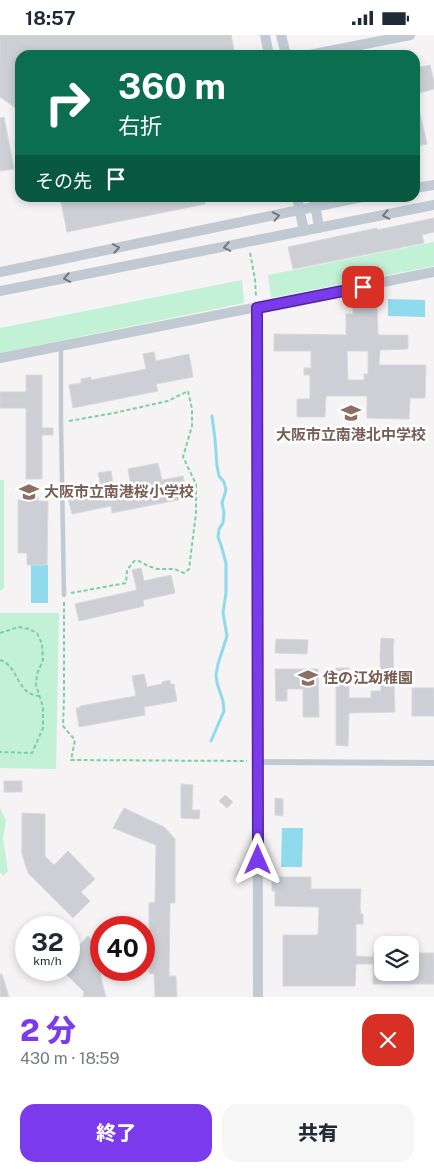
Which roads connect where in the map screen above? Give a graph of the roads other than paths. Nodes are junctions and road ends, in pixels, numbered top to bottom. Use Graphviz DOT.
graph roads {
  1 [pos="265,35"];
  2 [pos="281,35"];
  3 [pos="410,35"];
  4 [pos="268,50"];
  5 [pos="285,50"];
  6 [pos="334,50"];
  7 [pos="434,185"];
  8 [pos="420,187"];
  9 [pos="299,202"];
  10 [pos="314,202"];
  11 [pos="434,205"];
  12 [pos="300,211"];
  13 [pos="319,228"];
  14 [pos="304,231"];
  15 [pos="0,272"];
  16 [pos="434,272"];
  17 [pos="0,291"];
  18 [pos="257,308"];
  19 [pos="61,346"];
  20 [pos="0,358"];
  21 [pos="64,595"];
  22 [pos="258,762"];
  23 [pos="434,763"];
  24 [pos="258,997"];
  1 -- 4 [label="street"];
  2 -- 5 [label="street"];
  3 -- 6 [label="street"];
  7 -- 8 [label="street"];
  9 -- 12 [label="street"];
  10 -- 12 [label="street"];
  10 -- 13 [label="street"];
  11 -- 13 [label="street, one-way"];
  12 -- 14 [label="street"];
  15 -- 12 [label="street, one-way"];
  13 -- 14 [label="street"];
  14 -- 17 [label="street, one-way"];
  16 -- 18 [label="street"];
  18 -- 19 [label="street"];
  18 -- 22 [label="street"];
  19 -- 20 [label="street"];
  19 -- 21 [label="lane"];
  22 -- 23 [label="street"];
  22 -- 24 [label="street"];
}
